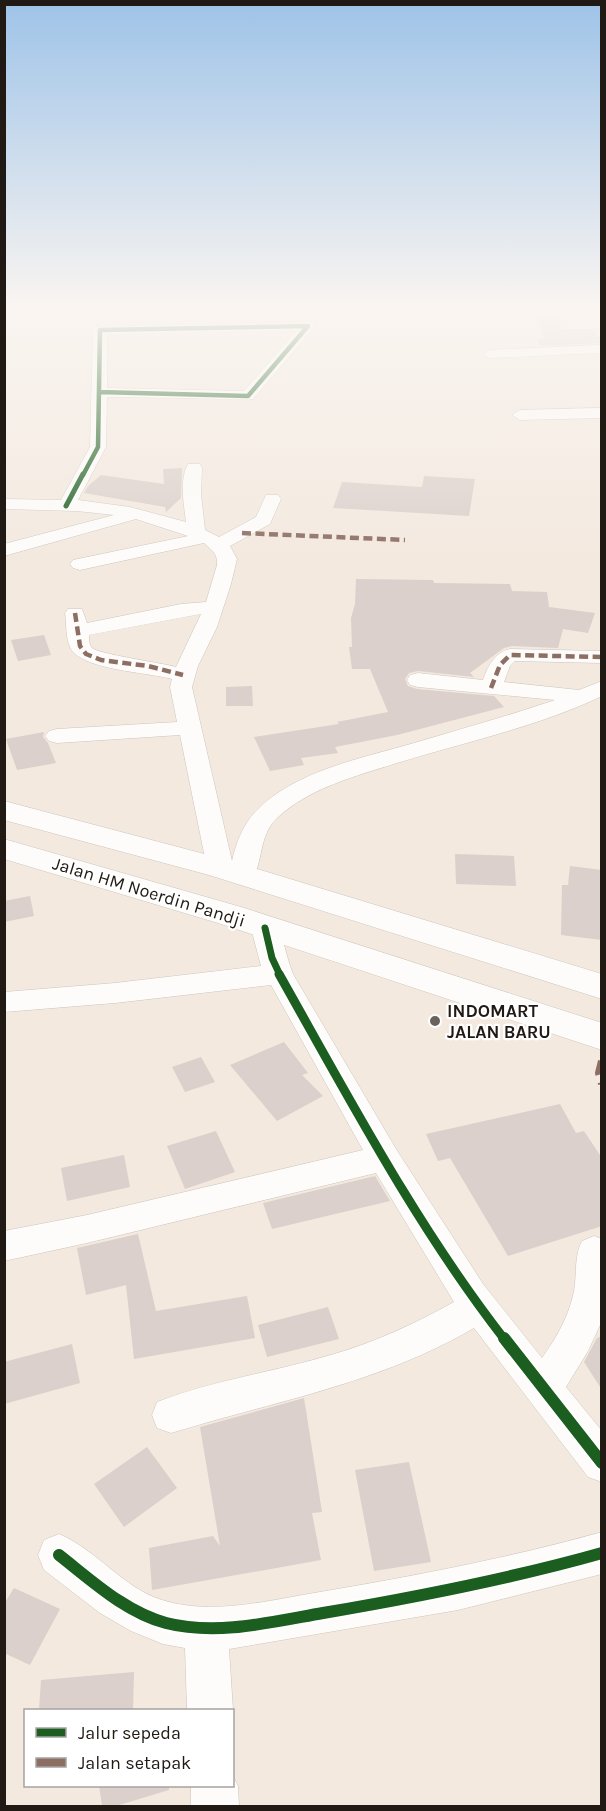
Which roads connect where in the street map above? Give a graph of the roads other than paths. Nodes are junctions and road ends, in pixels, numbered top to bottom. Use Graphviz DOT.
graph roads {
  1 [pos="253,391"];
  2 [pos="99,392"];
  3 [pos="602,413"];
  4 [pos="520,415"];
  5 [pos="602,426"];
  6 [pos="539,429"];
  7 [pos="194,468"];
  8 [pos="272,499"];
  9 [pos="4,504"];
  10 [pos="66,506"];
  11 [pos="136,514"];
  12 [pos="208,538"];
  13 [pos="4,550"];
  14 [pos="80,564"];
  15 [pos="212,607"];
  16 [pos="602,657"];
  17 [pos="183,675"];
  18 [pos="418,680"];
  19 [pos="491,688"];
  20 [pos="593,692"];
  21 [pos="188,728"];
  22 [pos="57,736"];
  23 [pos="4,810"];
  24 [pos="103,836"];
  25 [pos="4,849"];
  26 [pos="75,868"];
  27 [pos="231,872"];
  28 [pos="265,928"];
  29 [pos="279,974"];
  30 [pos="602,987"];
  31 [pos="4,1002"];
  32 [pos="602,1037"];
  33 [pos="384,1158"];
  34 [pos="4,1246"];
  35 [pos="594,1251"];
  36 [pos="479,1306"];
  37 [pos="543,1386"];
  38 [pos="171,1415"];
  39 [pos="602,1463"];
  40 [pos="602,1553"];
  41 [pos="59,1555"];
  42 [pos="206,1628"];
  43 [pos="210,1709"];
  44 [pos="214,1787"];
  45 [pos="215,1806"];
  1 -- 2 [label="street"];
  2 -- 10 [label="street"];
  3 -- 4 [label="street"];
  5 -- 6 [label="street"];
  7 -- 12 [label="street"];
  8 -- 12 [label="street"];
  9 -- 10 [label="street"];
  10 -- 11 [label="street"];
  11 -- 12 [label="street"];
  11 -- 13 [label="street"];
  12 -- 14 [label="street"];
  12 -- 15 [label="street"];
  15 -- 17 [label="street"];
  15 -- 17 [label="street"];
  16 -- 19 [label="street"];
  17 -- 21 [label="street"];
  18 -- 19 [label="street"];
  19 -- 20 [label="street"];
  20 -- 27 [label="street"];
  21 -- 22 [label="street"];
  21 -- 27 [label="street"];
  23 -- 24 [label="main road"];
  24 -- 26 [label="main road"];
  24 -- 27 [label="main road"];
  25 -- 26 [label="main road, Jalan HM Noerdin Pandji"];
  26 -- 28 [label="main road, Jalan HM Noerdin Pandji"];
  27 -- 30 [label="main road"];
  28 -- 29 [label="street"];
  28 -- 32 [label="main road, Jalan HM Noerdin Pandji"];
  29 -- 31 [label="street"];
  29 -- 33 [label="street"];
  33 -- 34 [label="street"];
  33 -- 36 [label="street"];
  35 -- 37 [label="street"];
  36 -- 37 [label="street"];
  36 -- 38 [label="street"];
  37 -- 39 [label="street"];
  40 -- 42 [label="street"];
  41 -- 42 [label="street"];
  42 -- 43 [label="street"];
  44 -- 45 [label="street"];
}
